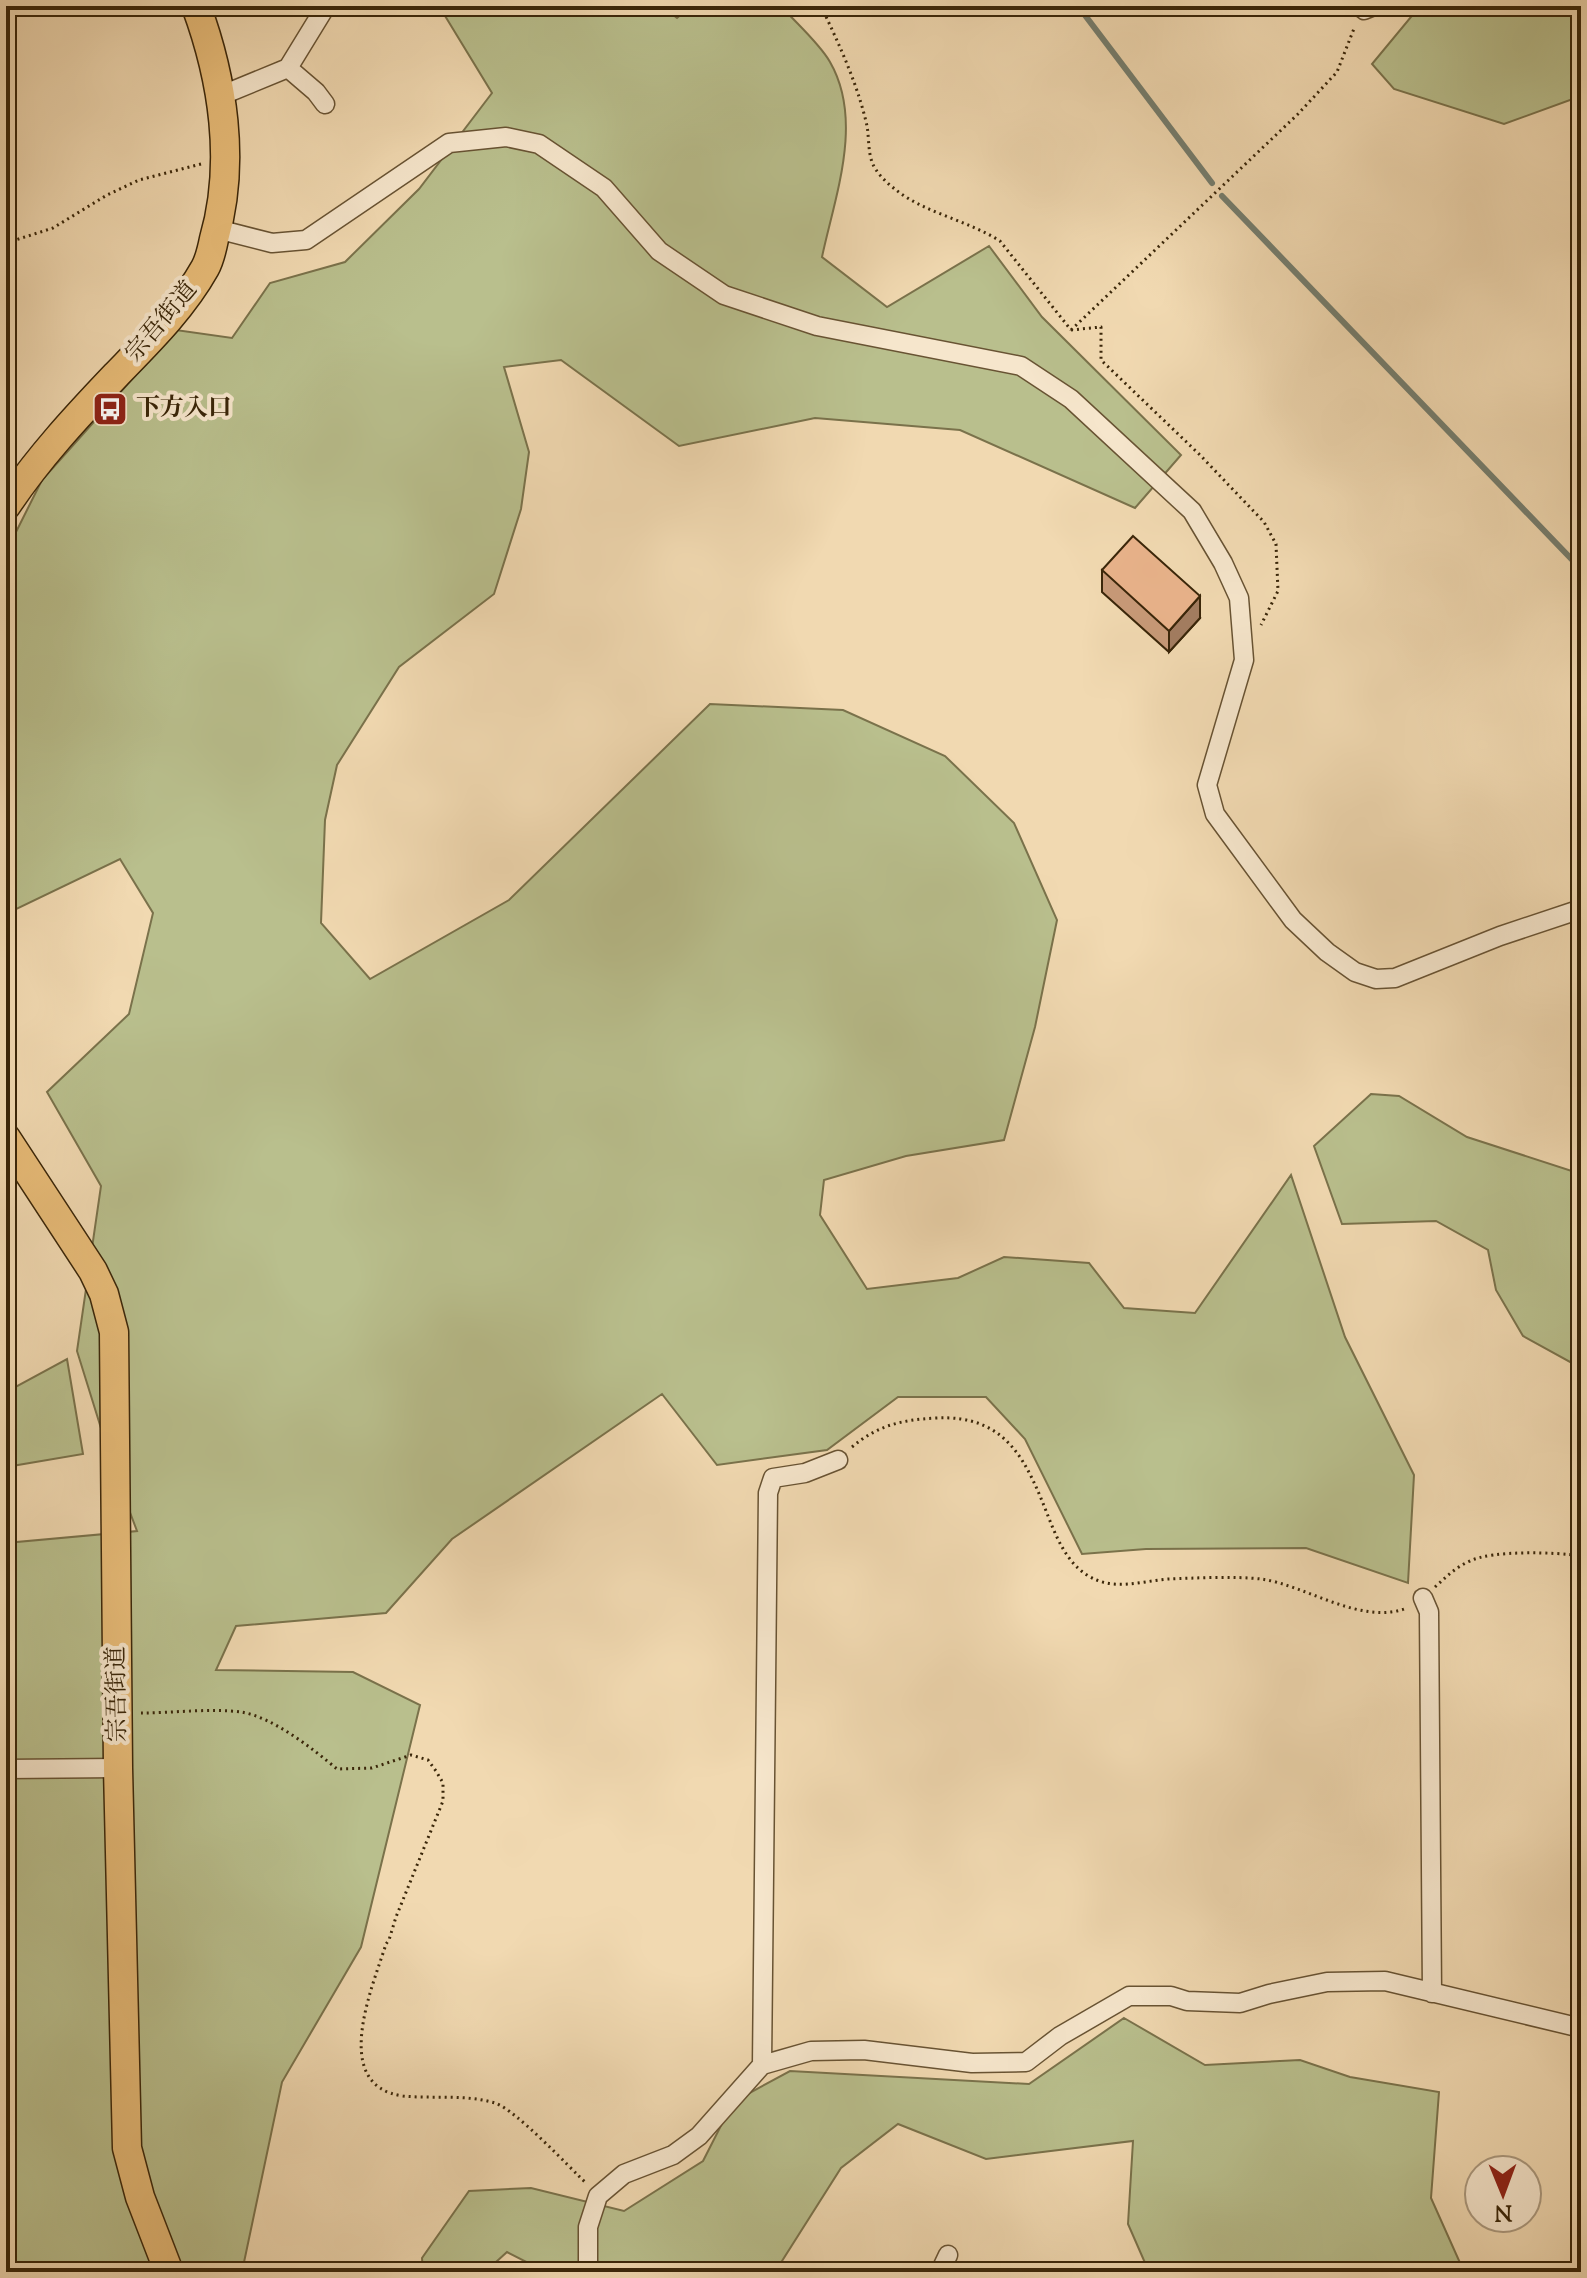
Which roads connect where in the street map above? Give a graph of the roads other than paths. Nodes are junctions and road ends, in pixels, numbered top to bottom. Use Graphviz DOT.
graph roads {
  1 [pos="196,6"];
  2 [pos="326,6"];
  3 [pos="288,68"];
  4 [pos="220,96"];
  5 [pos="325,104"];
  6 [pos="217,229"];
  7 [pos="6,506"];
  8 [pos="1581,909"];
  9 [pos="6,1138"];
  10 [pos="838,1460"];
  11 [pos="1423,1598"];
  12 [pos="118,1768"];
  13 [pos="6,1769"];
  14 [pos="1432,1993"];
  15 [pos="1581,2028"];
  16 [pos="762,2065"];
  17 [pos="169,2272"];
  18 [pos="588,2272"];
  1 -- 4 [label="highway, 宗吾街道"];
  2 -- 3 [label="street"];
  3 -- 4 [label="street"];
  3 -- 5 [label="street"];
  4 -- 6 [label="highway, 宗吾街道"];
  6 -- 7 [label="highway, 宗吾街道"];
  6 -- 8 [label="street"];
  9 -- 12 [label="highway, 宗吾街道"];
  10 -- 16 [label="street"];
  11 -- 14 [label="street"];
  12 -- 13 [label="street"];
  12 -- 17 [label="highway, 宗吾街道"];
  14 -- 15 [label="street"];
  14 -- 16 [label="street"];
  16 -- 18 [label="street"];
}
